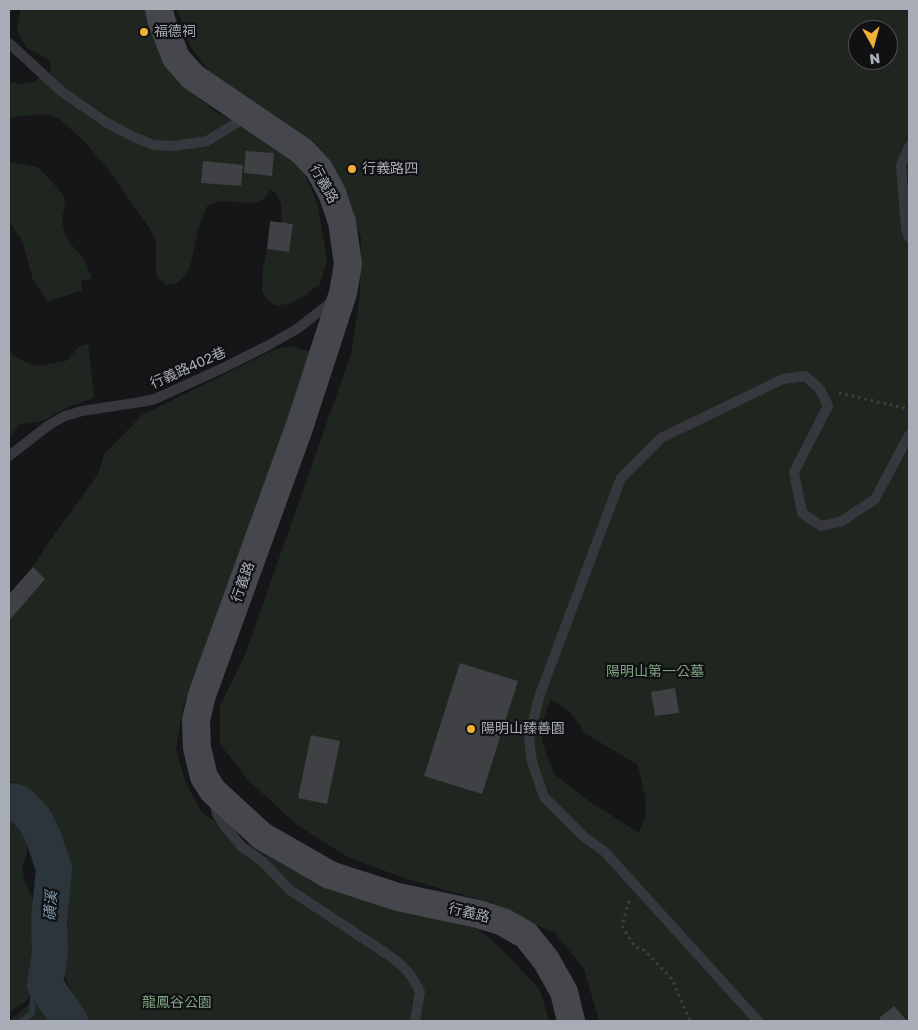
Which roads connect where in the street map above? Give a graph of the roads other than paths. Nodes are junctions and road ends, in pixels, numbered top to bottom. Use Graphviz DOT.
graph roads {
  1 [pos="159,9"];
  2 [pos="9,43"];
  3 [pos="249,116"];
  4 [pos="909,147"];
  5 [pos="909,237"];
  6 [pos="344,293"];
  7 [pos="909,435"];
  8 [pos="9,456"];
  9 [pos="213,791"];
  10 [pos="415,1021"];
  11 [pos="571,1021"];
  12 [pos="758,1021"];
  1 -- 3 [label="street, 行義路"];
  2 -- 3 [label="lane"];
  3 -- 6 [label="street, 行義路"];
  4 -- 5 [label="lane"];
  6 -- 8 [label="lane, 行義路402巷"];
  6 -- 9 [label="street, 行義路"];
  7 -- 12 [label="lane"];
  9 -- 10 [label="lane"];
  9 -- 11 [label="street, 行義路"];
}
